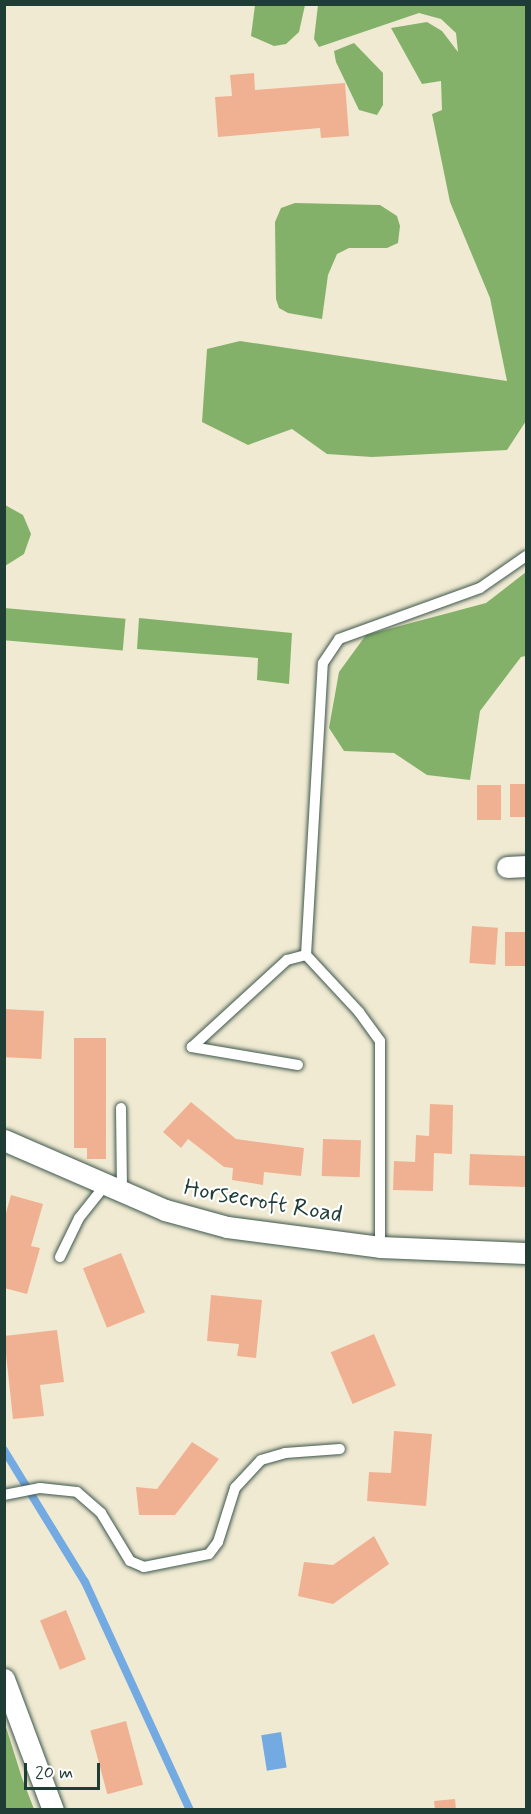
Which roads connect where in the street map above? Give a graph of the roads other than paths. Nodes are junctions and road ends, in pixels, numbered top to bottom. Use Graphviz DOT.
graph roads {
  1 [pos="526,556"];
  2 [pos="306,955"];
  3 [pos="298,1065"];
  4 [pos="121,1108"];
  5 [pos="4,1140"];
  6 [pos="114,1187"];
  7 [pos="380,1247"];
  8 [pos="526,1253"];
  9 [pos="60,1257"];
  10 [pos="340,1449"];
  11 [pos="4,1494"];
  12 [pos="4,1679"];
  13 [pos="53,1809"];
  1 -- 2 [label="lane"];
  2 -- 3 [label="lane"];
  2 -- 7 [label="lane"];
  4 -- 6 [label="lane"];
  5 -- 6 [label="street, Horsecroft Road"];
  6 -- 7 [label="street, Horsecroft Road"];
  6 -- 9 [label="lane"];
  7 -- 8 [label="street, Horsecroft Road"];
  10 -- 11 [label="lane"];
  12 -- 13 [label="street"];
}
